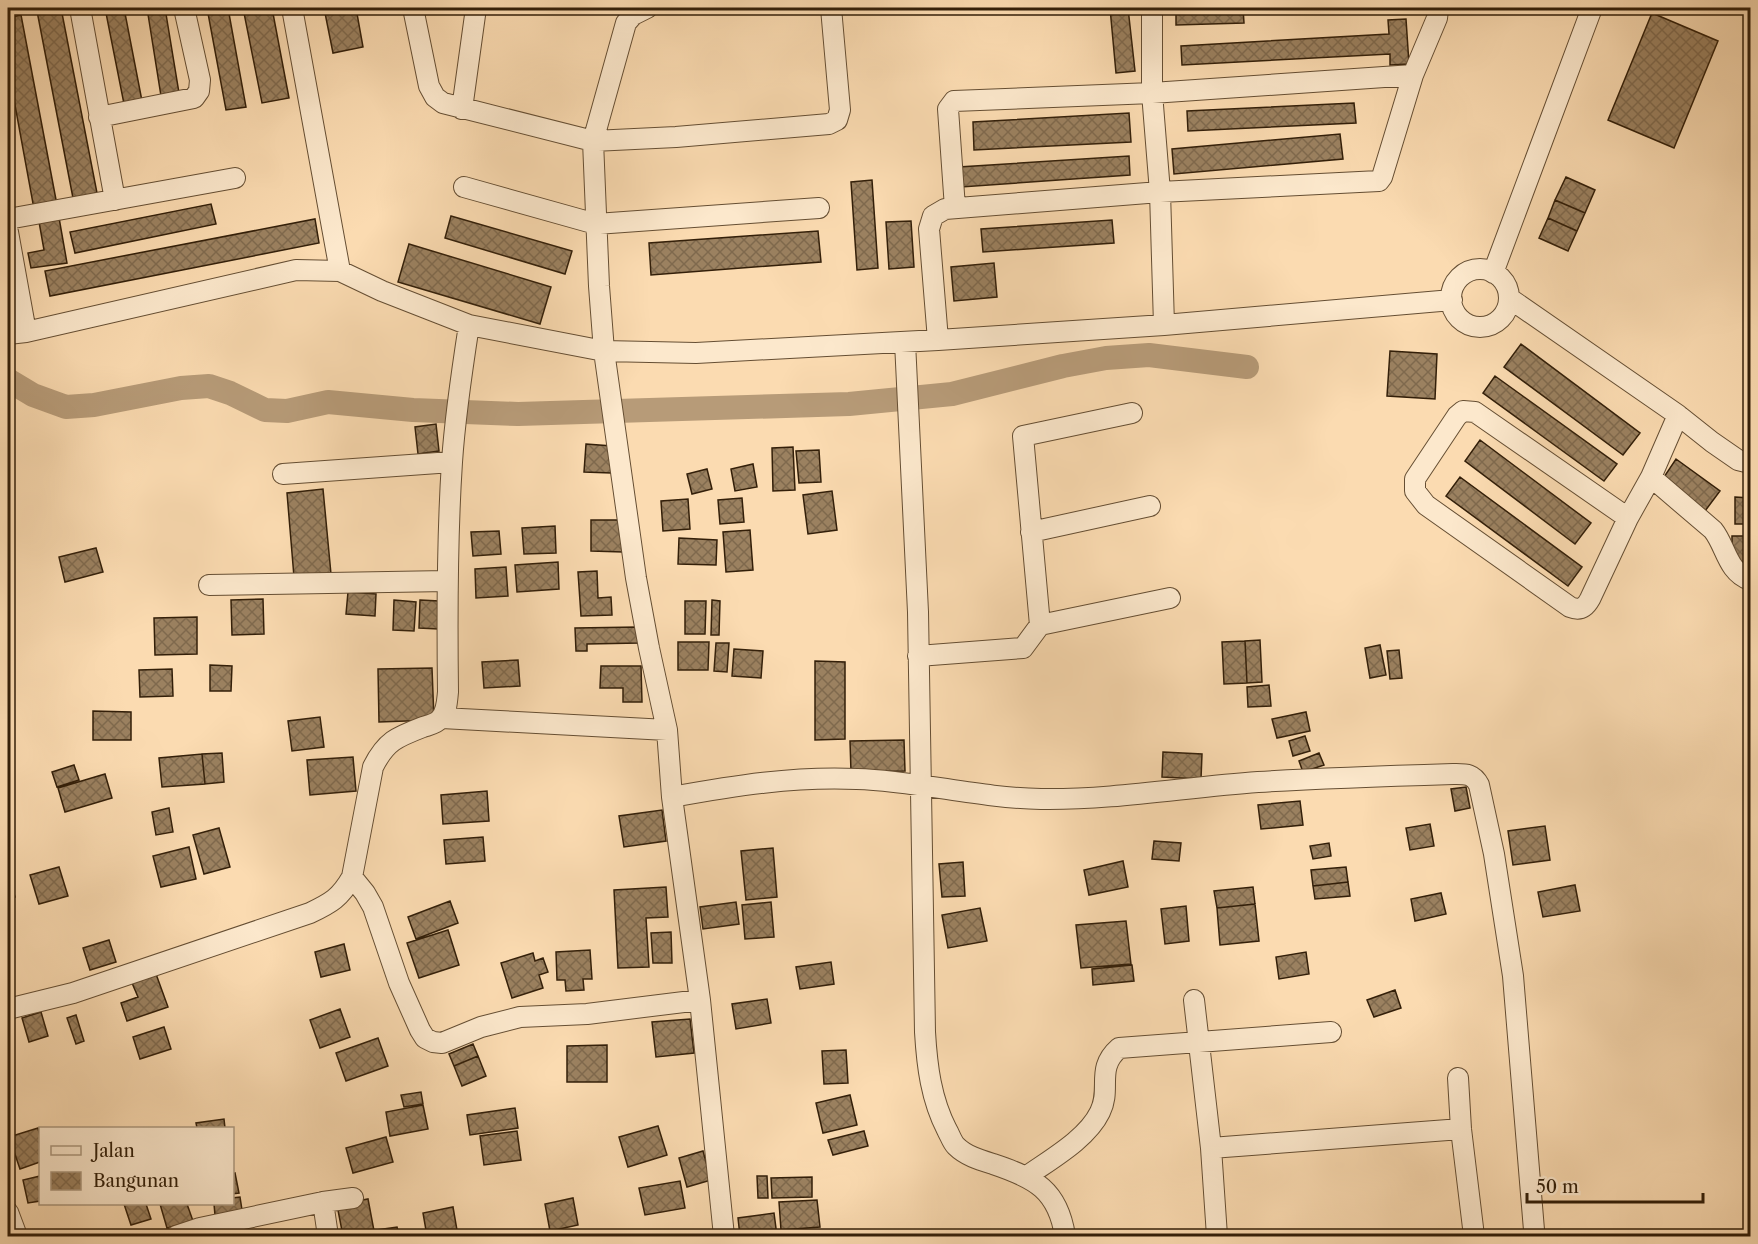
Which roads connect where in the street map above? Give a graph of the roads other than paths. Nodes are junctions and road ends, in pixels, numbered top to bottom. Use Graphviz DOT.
graph roads {
  1 [pos="80,8"];
  2 [pos="184,8"];
  3 [pos="292,8"];
  4 [pos="412,8"];
  5 [pos="476,8"];
  6 [pos="647,8"];
  7 [pos="831,8"];
  8 [pos="1152,8"];
  9 [pos="1436,8"];
  10 [pos="1592,8"];
  11 [pos="1413,75"];
  12 [pos="1152,93"];
  13 [pos="462,109"];
  14 [pos="99,117"];
  15 [pos="593,141"];
  16 [pos="235,178"];
  17 [pos="464,187"];
  18 [pos="1160,192"];
  19 [pos="115,200"];
  20 [pos="819,208"];
  21 [pos="955,208"];
  22 [pos="8,219"];
  23 [pos="596,224"];
  24 [pos="8,232"];
  25 [pos="340,271"];
  26 [pos="1493,273"];
  27 [pos="1509,298"];
  28 [pos="1452,300"];
  29 [pos="469,325"];
  30 [pos="1164,325"];
  31 [pos="17,333"];
  32 [pos="938,340"];
  33 [pos="905,342"];
  34 [pos="604,351"];
  35 [pos="1132,413"];
  36 [pos="1678,415"];
  37 [pos="452,462"];
  38 [pos="1750,464"];
  39 [pos="283,474"];
  40 [pos="1651,477"];
  41 [pos="1150,506"];
  42 [pos="1628,518"];
  43 [pos="1031,532"];
  44 [pos="1750,580"];
  45 [pos="447,581"];
  46 [pos="209,585"];
  47 [pos="1170,598"];
  48 [pos="1040,625"];
  49 [pos="918,656"];
  50 [pos="442,718"];
  51 [pos="667,730"];
  52 [pos="921,785"];
  53 [pos="672,797"];
  54 [pos="352,876"];
  55 [pos="700,1000"];
  56 [pos="1194,1000"];
  57 [pos="8,1009"];
  58 [pos="1331,1032"];
  59 [pos="1199,1041"];
  60 [pos="1458,1078"];
  61 [pos="1461,1129"];
  62 [pos="1211,1148"];
  63 [pos="1027,1176"];
  64 [pos="353,1198"];
  65 [pos="322,1202"];
  66 [pos="8,1212"];
  67 [pos="1534,1230"];
  68 [pos="17,1236"];
  69 [pos="176,1236"];
  70 [pos="328,1236"];
  71 [pos="724,1236"];
  72 [pos="1065,1236"];
  73 [pos="1217,1236"];
  74 [pos="1474,1236"];
  1 -- 14 [label="street"];
  2 -- 14 [label="street"];
  3 -- 25 [label="street"];
  4 -- 13 [label="street"];
  5 -- 13 [label="street"];
  6 -- 15 [label="street"];
  7 -- 15 [label="street"];
  8 -- 12 [label="street"];
  9 -- 11 [label="street"];
  10 -- 26 [label="street"];
  11 -- 12 [label="street"];
  11 -- 18 [label="street"];
  12 -- 18 [label="street"];
  12 -- 21 [label="street"];
  13 -- 15 [label="street"];
  14 -- 19 [label="street"];
  15 -- 23 [label="street"];
  16 -- 19 [label="street"];
  17 -- 23 [label="street"];
  18 -- 21 [label="street"];
  18 -- 30 [label="street"];
  19 -- 22 [label="street"];
  20 -- 23 [label="street"];
  21 -- 32 [label="street"];
  23 -- 34 [label="street"];
  24 -- 31 [label="street"];
  25 -- 29 [label="street"];
  25 -- 31 [label="street"];
  26 -- 27 [label="street"];
  26 -- 28 [label="street"];
  27 -- 28 [label="street"];
  27 -- 36 [label="street"];
  28 -- 30 [label="street"];
  29 -- 34 [label="street"];
  29 -- 37 [label="street"];
  30 -- 32 [label="street"];
  32 -- 33 [label="street"];
  33 -- 34 [label="street"];
  33 -- 49 [label="street"];
  34 -- 51 [label="street"];
  35 -- 43 [label="street"];
  36 -- 38 [label="street"];
  36 -- 40 [label="street"];
  37 -- 39 [label="street"];
  37 -- 45 [label="street"];
  40 -- 42 [label="street"];
  40 -- 44 [label="street"];
  41 -- 43 [label="street"];
  42 -- 42 [label="street"];
  43 -- 48 [label="street"];
  45 -- 46 [label="street"];
  45 -- 50 [label="street"];
  47 -- 48 [label="street"];
  48 -- 49 [label="street"];
  49 -- 52 [label="street"];
  50 -- 51 [label="street"];
  50 -- 54 [label="street"];
  51 -- 53 [label="street"];
  52 -- 53 [label="street"];
  52 -- 63 [label="street"];
  52 -- 67 [label="street"];
  53 -- 55 [label="street"];
  54 -- 55 [label="street"];
  54 -- 57 [label="street"];
  55 -- 71 [label="street"];
  56 -- 59 [label="street"];
  58 -- 59 [label="street"];
  59 -- 62 [label="street"];
  59 -- 63 [label="street"];
  60 -- 61 [label="street"];
  61 -- 62 [label="street"];
  61 -- 74 [label="street"];
  62 -- 73 [label="street"];
  63 -- 72 [label="street"];
  64 -- 65 [label="street"];
  65 -- 69 [label="street"];
  65 -- 70 [label="street"];
  66 -- 68 [label="street"];
}
